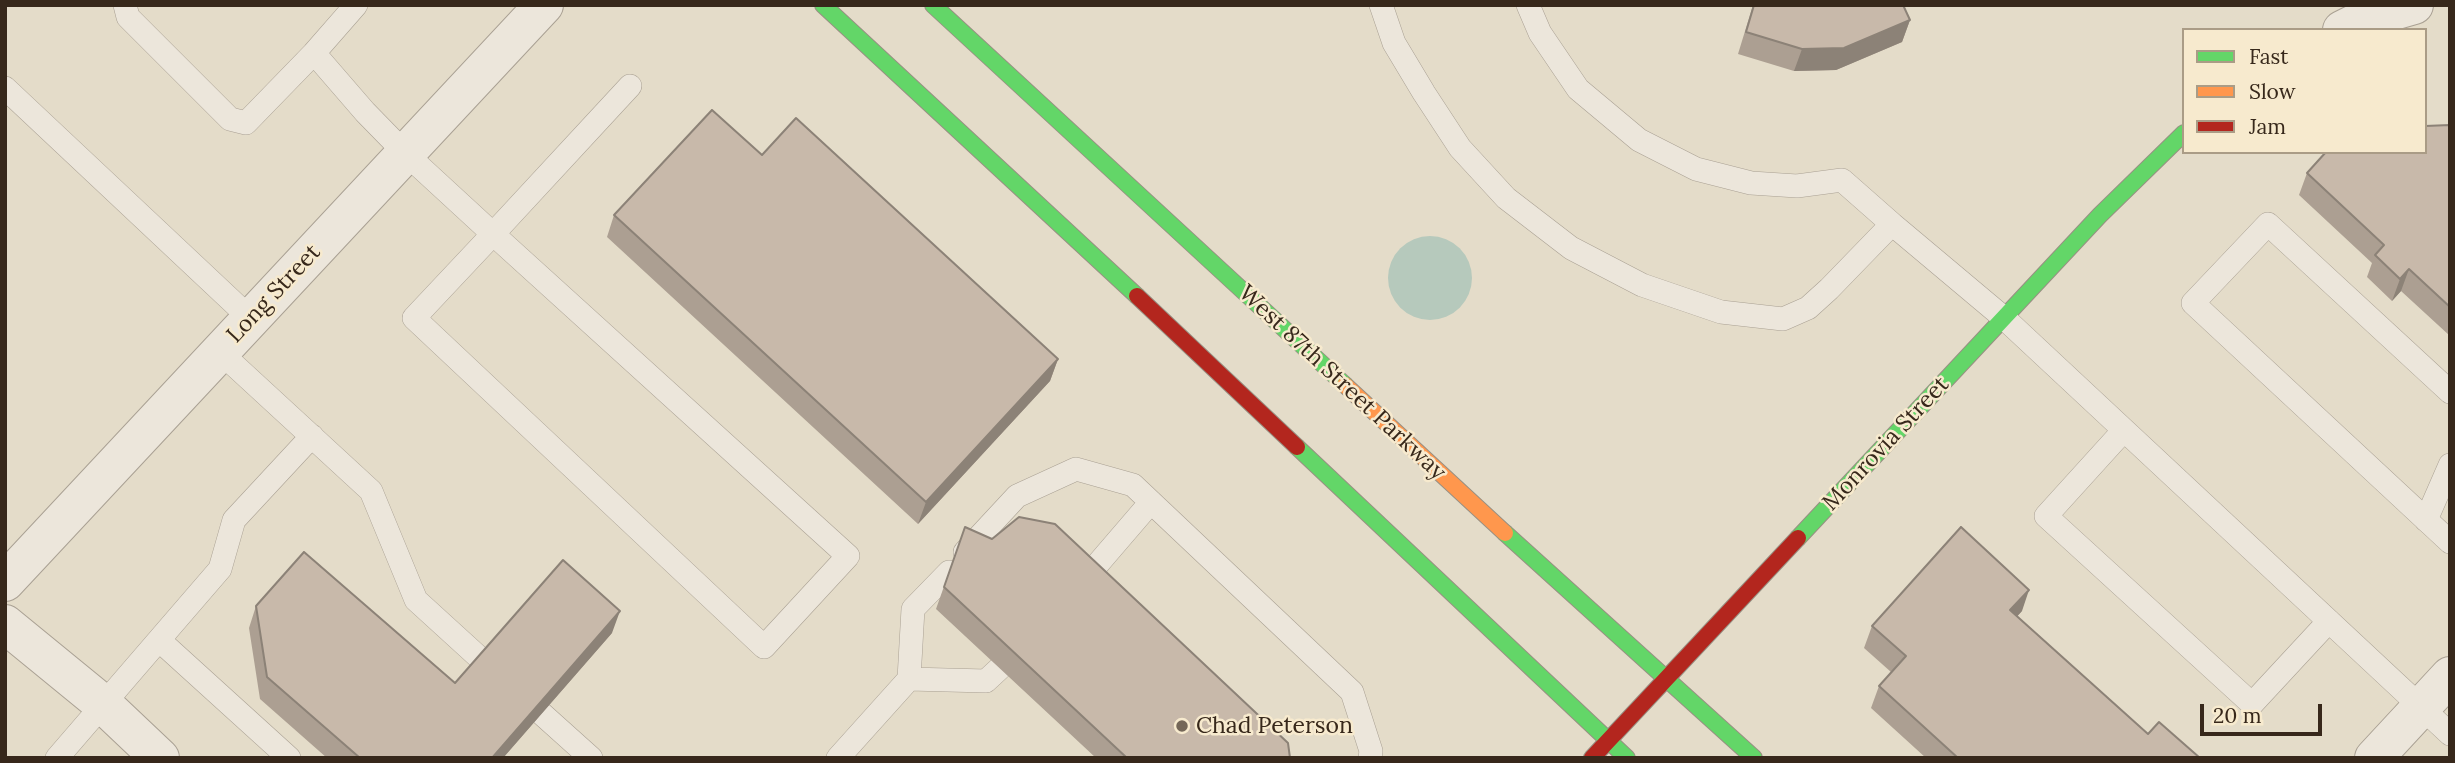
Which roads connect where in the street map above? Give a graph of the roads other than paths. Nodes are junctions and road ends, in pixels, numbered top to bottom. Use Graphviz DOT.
graph roads {
  1 [pos="356,5"];
  2 [pos="544,5"];
  3 [pos="823,5"];
  4 [pos="933,5"];
  5 [pos="1381,5"];
  6 [pos="1528,5"];
  7 [pos="2414,5"];
  8 [pos="126,11"];
  9 [pos="2346,28"];
  10 [pos="314,53"];
  11 [pos="630,86"];
  12 [pos="5,88"];
  13 [pos="2182,135"];
  14 [pos="405,153"];
  15 [pos="1892,224"];
  16 [pos="494,234"];
  17 [pos="2004,318"];
  18 [pos="251,319"];
  19 [pos="220,352"];
  20 [pos="2450,392"];
  21 [pos="2124,430"];
  22 [pos="312,436"];
  23 [pos="2450,465"];
  24 [pos="1151,502"];
  25 [pos="2426,520"];
  26 [pos="2450,542"];
  27 [pos="965,552"];
  28 [pos="949,572"];
  29 [pos="1084,580"];
  30 [pos="5,582"];
  31 [pos="2329,621"];
  32 [pos="5,624"];
  33 [pos="159,640"];
  34 [pos="484,662"];
  35 [pos="1000,668"];
  36 [pos="2450,676"];
  37 [pos="1666,678"];
  38 [pos="909,679"];
  39 [pos="104,705"];
  40 [pos="2421,707"];
  41 [pos="542,714"];
  42 [pos="2450,734"];
  43 [pos="1609,740"];
  44 [pos="57,758"];
  45 [pos="160,758"];
  46 [pos="289,758"];
  47 [pos="591,758"];
  48 [pos="838,758"];
  49 [pos="1370,758"];
  50 [pos="1592,758"];
  51 [pos="1627,758"];
  52 [pos="1754,758"];
  53 [pos="2374,758"];
  1 -- 10 [label="lane"];
  2 -- 14 [label="street, Long Street"];
  3 -- 43 [label="main road"];
  4 -- 37 [label="main road, West 87th Street Parkway"];
  5 -- 15 [label="lane"];
  6 -- 15 [label="lane"];
  7 -- 9 [label="street"];
  8 -- 10 [label="lane"];
  10 -- 14 [label="lane"];
  11 -- 16 [label="lane"];
  12 -- 18 [label="lane"];
  13 -- 17 [label="main road, Monrovia Street"];
  14 -- 16 [label="lane"];
  14 -- 18 [label="street, Long Street"];
  15 -- 17 [label="lane"];
  16 -- 16 [label="lane"];
  17 -- 21 [label="lane"];
  17 -- 37 [label="main road, Monrovia Street"];
  18 -- 19 [label="street, Long Street"];
  19 -- 22 [label="lane"];
  19 -- 30 [label="street, Long Street"];
  20 -- 25 [label="lane"];
  21 -- 31 [label="lane"];
  21 -- 31 [label="lane"];
  22 -- 33 [label="lane"];
  22 -- 34 [label="lane"];
  23 -- 25 [label="lane"];
  24 -- 27 [label="lane"];
  24 -- 29 [label="lane"];
  24 -- 49 [label="lane"];
  25 -- 26 [label="lane"];
  28 -- 38 [label="lane"];
  31 -- 40 [label="lane"];
  32 -- 39 [label="street"];
  33 -- 39 [label="lane"];
  33 -- 46 [label="lane"];
  35 -- 38 [label="lane"];
  36 -- 40 [label="street"];
  37 -- 43 [label="main road, Monrovia Street"];
  37 -- 52 [label="main road, West 87th Street Parkway"];
  38 -- 48 [label="lane"];
  39 -- 44 [label="lane"];
  39 -- 45 [label="street"];
  40 -- 42 [label="lane"];
  40 -- 53 [label="street"];
  41 -- 47 [label="lane"];
  43 -- 50 [label="main road, Monrovia Street"];
  43 -- 51 [label="main road"];
}
